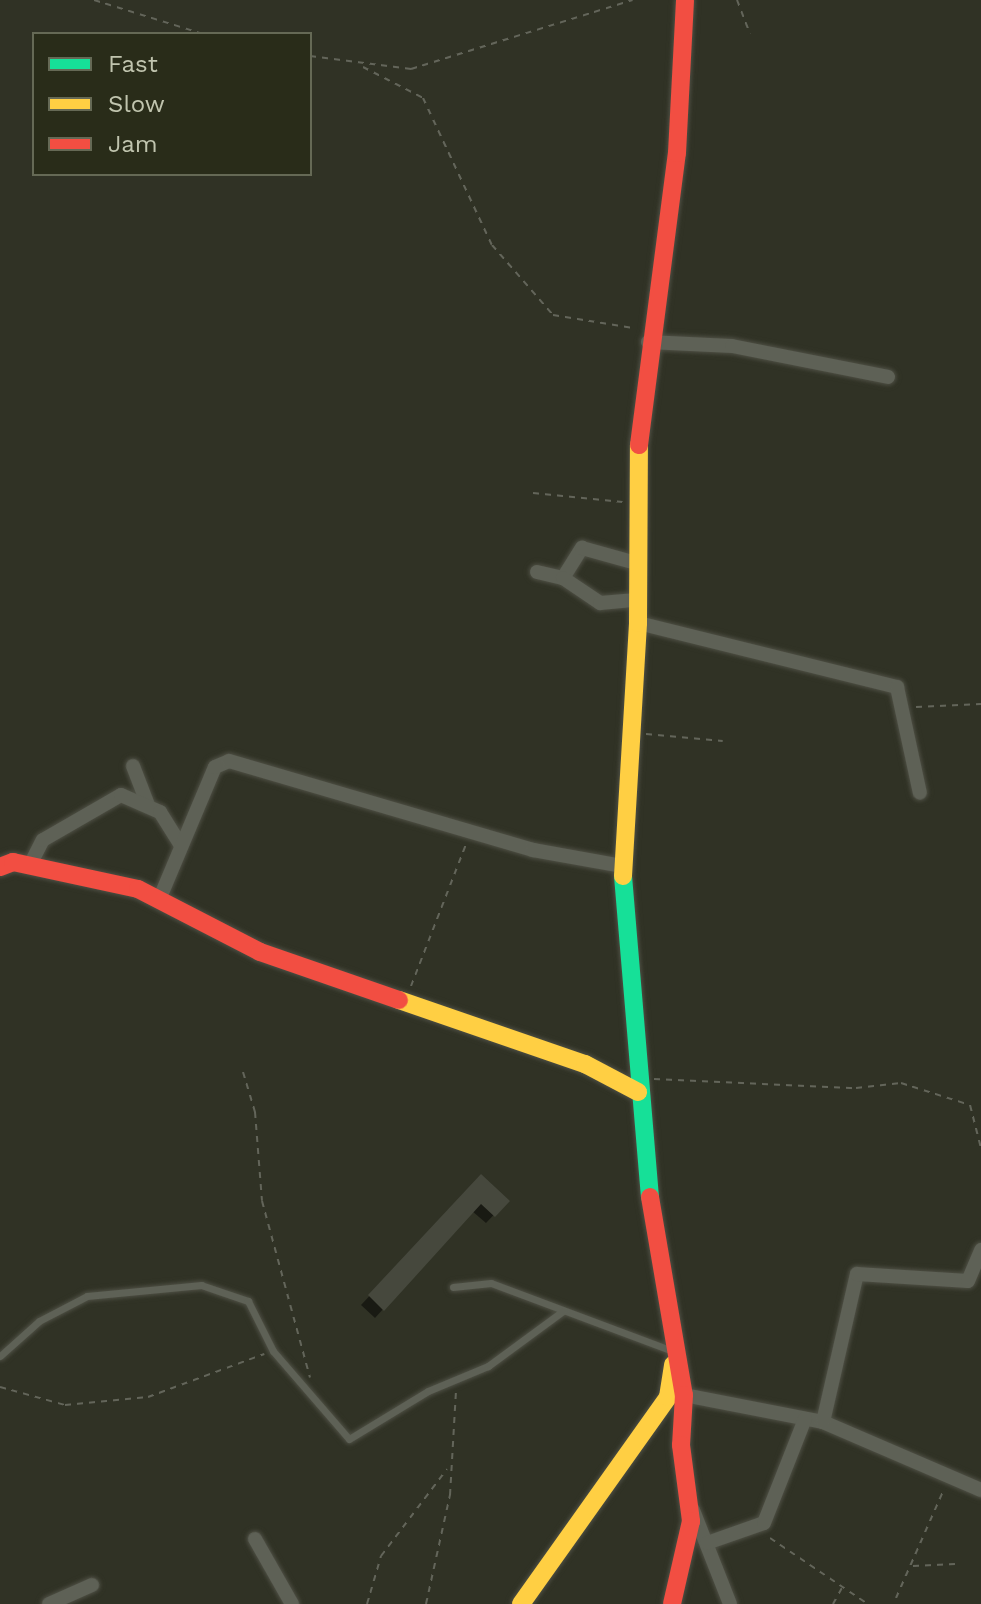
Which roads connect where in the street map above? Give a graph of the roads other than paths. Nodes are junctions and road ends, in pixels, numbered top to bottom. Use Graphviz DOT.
graph roads {
  1 [pos="685,0"];
  2 [pos="649,336"];
  3 [pos="888,377"];
  4 [pos="636,563"];
  5 [pos="537,572"];
  6 [pos="563,578"];
  7 [pos="636,600"];
  8 [pos="638,623"];
  9 [pos="133,766"];
  10 [pos="920,793"];
  11 [pos="147,803"];
  12 [pos="181,845"];
  13 [pos="30,865"];
  14 [pos="622,866"];
  15 [pos="0,867"];
  16 [pos="159,900"];
  17 [pos="637,1086"];
  18 [pos="981,1250"];
  19 [pos="453,1287"];
  20 [pos="563,1311"];
  21 [pos="675,1352"];
  22 [pos="0,1356"];
  23 [pos="684,1395"];
  24 [pos="805,1419"];
  25 [pos="823,1422"];
  26 [pos="981,1490"];
  27 [pos="691,1502"];
  28 [pos="255,1539"];
  29 [pos="707,1543"];
  30 [pos="92,1585"];
  31 [pos="49,1604"];
  32 [pos="292,1604"];
  33 [pos="521,1604"];
  34 [pos="672,1604"];
  35 [pos="730,1604"];
  1 -- 2 [label="street"];
  2 -- 3 [label="street"];
  2 -- 4 [label="street"];
  4 -- 6 [label="street"];
  4 -- 7 [label="street"];
  5 -- 6 [label="street"];
  6 -- 7 [label="street"];
  7 -- 8 [label="street"];
  8 -- 10 [label="street"];
  8 -- 14 [label="street"];
  9 -- 11 [label="street"];
  11 -- 12 [label="street"];
  11 -- 13 [label="street"];
  12 -- 14 [label="street"];
  12 -- 16 [label="street"];
  13 -- 15 [label="street"];
  13 -- 16 [label="street"];
  14 -- 17 [label="street"];
  16 -- 17 [label="street"];
  17 -- 21 [label="street"];
  18 -- 25 [label="street"];
  19 -- 20 [label="lane"];
  20 -- 21 [label="lane"];
  20 -- 22 [label="lane"];
  21 -- 23 [label="street"];
  21 -- 33 [label="street"];
  23 -- 24 [label="street"];
  23 -- 27 [label="street"];
  24 -- 25 [label="street"];
  24 -- 29 [label="street"];
  25 -- 26 [label="street"];
  27 -- 29 [label="street"];
  27 -- 34 [label="street"];
  28 -- 32 [label="street"];
  29 -- 35 [label="street"];
  30 -- 31 [label="street"];
}
